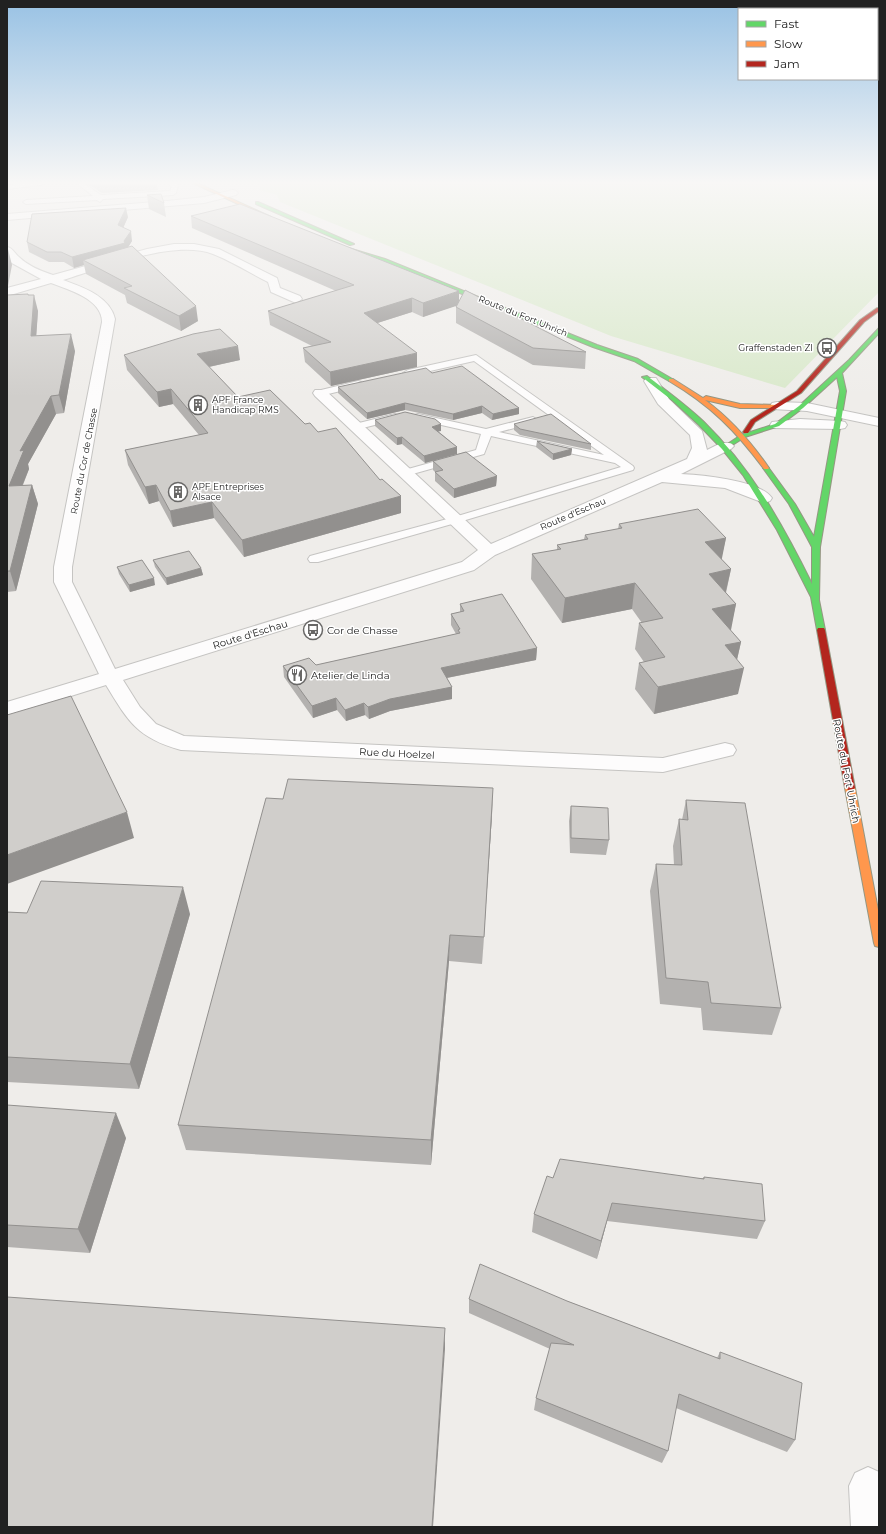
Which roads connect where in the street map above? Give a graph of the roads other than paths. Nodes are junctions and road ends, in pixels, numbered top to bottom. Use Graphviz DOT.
graph roads {
  1 [pos="9,255"];
  2 [pos="139,255"];
  3 [pos="220,255"];
  4 [pos="368,255"];
  5 [pos="372,255"];
  6 [pos="383,260"];
  7 [pos="53,280"];
  8 [pos="7,292"];
  9 [pos="296,299"];
  10 [pos="879,308"];
  11 [pos="879,330"];
  12 [pos="595,346"];
  13 [pos="839,373"];
  14 [pos="394,376"];
  15 [pos="372,381"];
  16 [pos="651,381"];
  17 [pos="692,392"];
  18 [pos="799,392"];
  19 [pos="320,393"];
  20 [pos="777,406"];
  21 [pos="801,407"];
  22 [pos="555,415"];
  23 [pos="834,420"];
  24 [pos="879,422"];
  25 [pos="777,424"];
  26 [pos="356,426"];
  27 [pos="879,429"];
  28 [pos="487,432"];
  29 [pos="743,436"];
  30 [pos="726,446"];
  31 [pos="620,461"];
  32 [pos="694,462"];
  33 [pos="405,472"];
  34 [pos="658,478"];
  35 [pos="764,498"];
  36 [pos="455,520"];
  37 [pos="816,547"];
  38 [pos="489,551"];
  39 [pos="314,559"];
  40 [pos="815,600"];
  41 [pos="107,671"];
  42 [pos="7,694"];
  43 [pos="7,709"];
  44 [pos="725,750"];
  45 [pos="879,942"];
  46 [pos="868,1486"];
  47 [pos="870,1527"];
  1 -- 7 [label="street, Route du Cor de Chasse"];
  2 -- 7 [label="street"];
  3 -- 9 [label="street"];
  4 -- 6 [label="street, Route du Fort Uhrich"];
  5 -- 6 [label="street, Route du Fort Uhrich"];
  6 -- 12 [label="street, Route du Fort Uhrich"];
  7 -- 8 [label="street"];
  7 -- 41 [label="street, Route du Cor de Chasse"];
  10 -- 18 [label="street, Route d'Eschau"];
  11 -- 13 [label="street, Route d'Eschau"];
  12 -- 16 [label="street, Route du Fort Uhrich"];
  12 -- 17 [label="street, Route du Fort Uhrich"];
  13 -- 21 [label="street, Route d'Eschau"];
  13 -- 23 [label="street"];
  14 -- 22 [label="lane"];
  15 -- 19 [label="lane"];
  16 -- 30 [label="street, Route du Fort Uhrich"];
  16 -- 32 [label="street, Route du Fort Uhrich"];
  17 -- 20 [label="street"];
  17 -- 29 [label="street, Route du Fort Uhrich"];
  18 -- 20 [label="street, Route d'Eschau"];
  18 -- 21 [label="street"];
  19 -- 26 [label="street"];
  20 -- 21 [label="street"];
  20 -- 29 [label="street, Route d'Eschau"];
  21 -- 23 [label="street"];
  21 -- 25 [label="street, Route d'Eschau"];
  22 -- 28 [label="lane"];
  22 -- 31 [label="lane"];
  23 -- 24 [label="street"];
  23 -- 25 [label="street, Route d'Eschau"];
  23 -- 27 [label="street, Route d'Eschau"];
  23 -- 37 [label="street"];
  25 -- 29 [label="street, Route d'Eschau"];
  26 -- 28 [label="lane"];
  26 -- 33 [label="street"];
  28 -- 31 [label="lane"];
  28 -- 33 [label="lane"];
  29 -- 30 [label="street, Route d'Eschau"];
  29 -- 37 [label="street, Route du Fort Uhrich"];
  30 -- 32 [label="street, Route d'Eschau"];
  30 -- 35 [label="street, Route du Fort Uhrich"];
  31 -- 36 [label="lane"];
  32 -- 34 [label="street, Route d'Eschau"];
  33 -- 36 [label="street"];
  34 -- 35 [label="street, Route d'Eschau"];
  34 -- 38 [label="street, Route d'Eschau"];
  35 -- 40 [label="street, Route du Fort Uhrich"];
  36 -- 38 [label="street"];
  36 -- 39 [label="lane"];
  37 -- 40 [label="street, Route du Fort Uhrich"];
  38 -- 41 [label="street, Route d'Eschau"];
  40 -- 45 [label="street, Route du Fort Uhrich"];
  41 -- 42 [label="street, Route d'Eschau"];
  41 -- 43 [label="street, Route d'Eschau"];
  41 -- 44 [label="street, Rue du Hoelzel"];
  46 -- 47 [label="street"];
}
